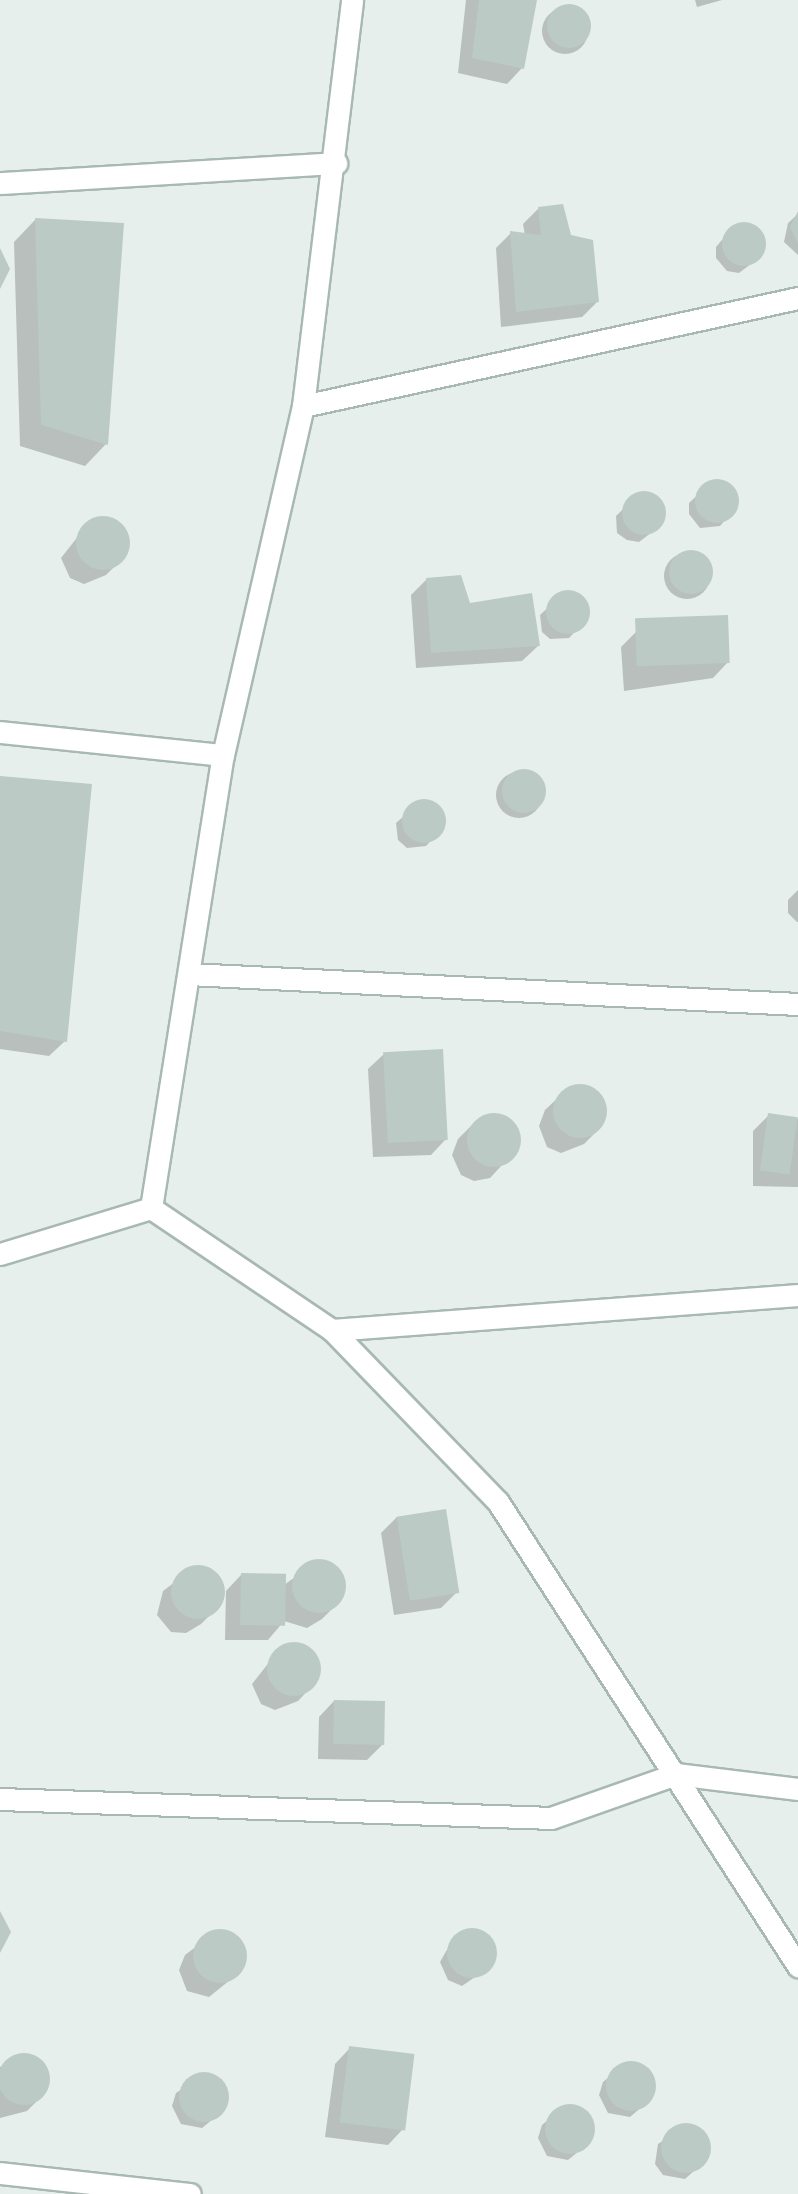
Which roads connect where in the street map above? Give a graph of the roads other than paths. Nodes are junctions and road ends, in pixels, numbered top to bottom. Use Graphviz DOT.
graph roads {
  1 [pos="352,0"];
  2 [pos="336,163"];
  3 [pos="0,184"];
  4 [pos="798,299"];
  5 [pos="303,406"];
  6 [pos="0,733"];
  7 [pos="223,755"];
  8 [pos="189,974"];
  9 [pos="798,1004"];
  10 [pos="151,1208"];
  11 [pos="0,1254"];
  12 [pos="798,1295"];
  13 [pos="332,1330"];
  14 [pos="676,1774"];
  15 [pos="798,1789"];
  16 [pos="0,1799"];
  17 [pos="798,1966"];
  18 [pos="0,2173"];
  19 [pos="190,2194"];
  1 -- 2 [label="street"];
  2 -- 3 [label="street"];
  2 -- 5 [label="street"];
  4 -- 5 [label="street"];
  5 -- 7 [label="street"];
  6 -- 7 [label="street"];
  7 -- 8 [label="street"];
  8 -- 9 [label="street"];
  8 -- 10 [label="street"];
  10 -- 11 [label="street"];
  10 -- 13 [label="street"];
  12 -- 13 [label="street"];
  13 -- 14 [label="street"];
  14 -- 15 [label="street"];
  14 -- 16 [label="street"];
  14 -- 17 [label="street"];
  18 -- 19 [label="street"];
}
